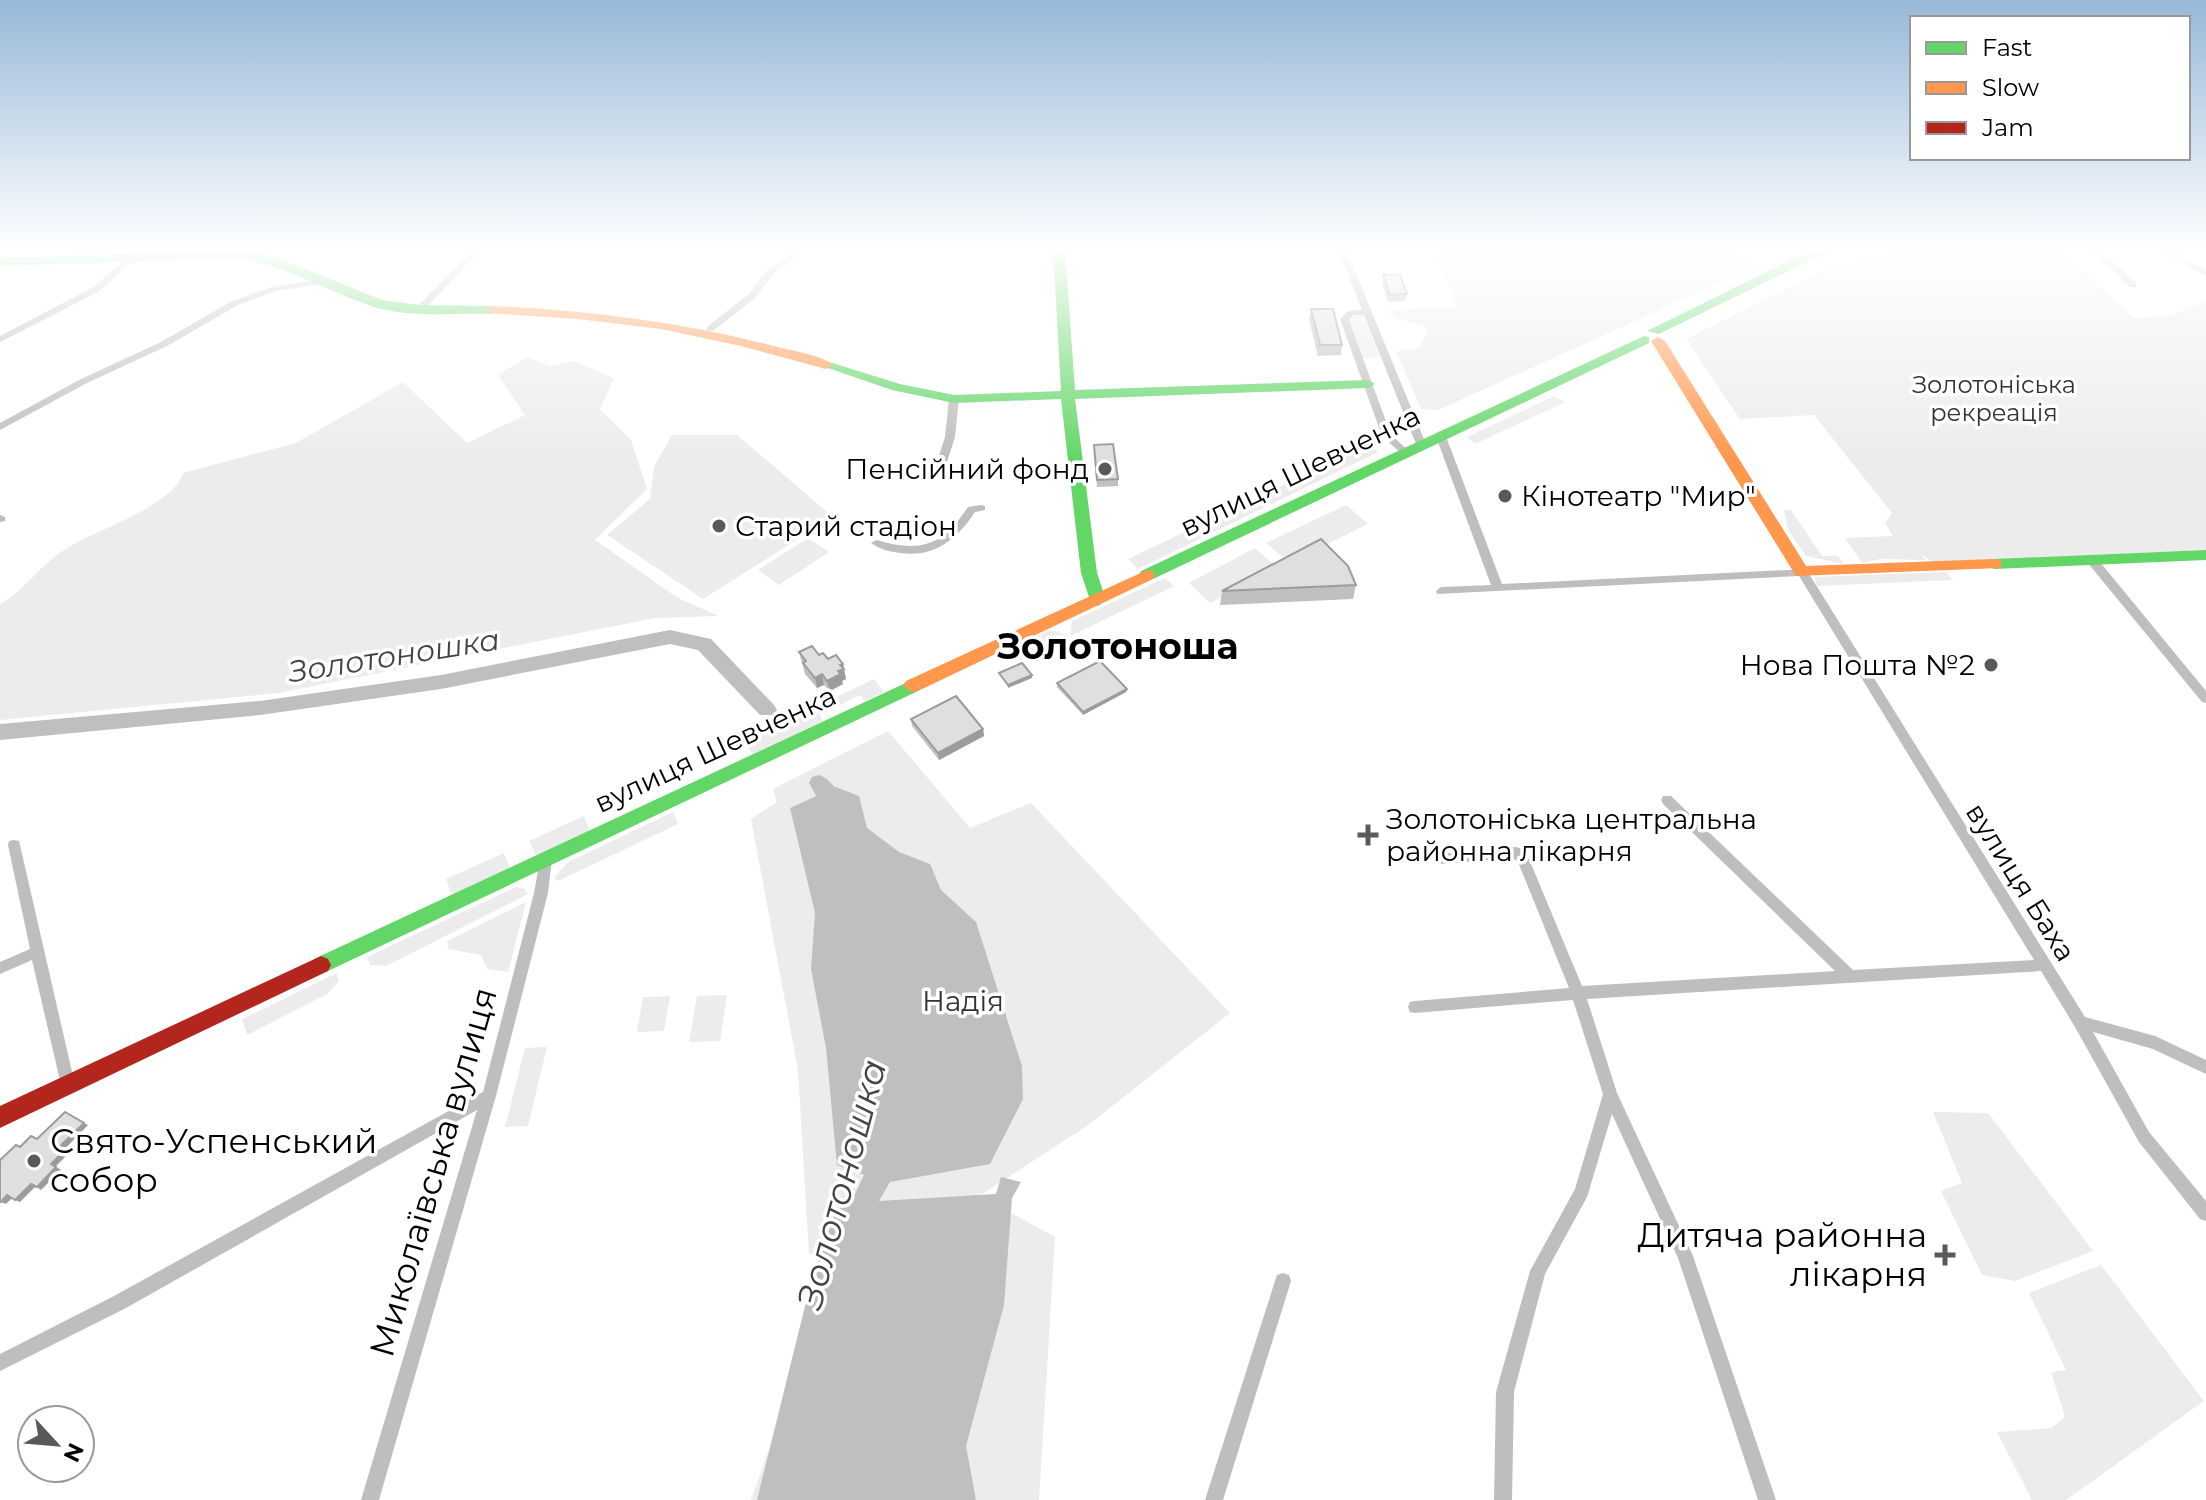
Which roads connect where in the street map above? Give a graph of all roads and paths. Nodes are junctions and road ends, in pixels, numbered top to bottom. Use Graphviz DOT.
graph roads {
  1 [pos="39,319"];
  2 [pos="207,319"];
  3 [pos="622,319"];
  4 [pos="724,319"];
  5 [pos="1063,319"];
  6 [pos="1344,319"];
  7 [pos="1370,319"];
  8 [pos="1683,319"];
  9 [pos="709,331"];
  10 [pos="1649,336"];
  11 [pos="0,339"];
  12 [pos="1368,384"];
  13 [pos="1068,396"];
  14 [pos="954,399"];
  15 [pos="0,427"];
  16 [pos="1446,431"];
  17 [pos="1413,448"];
  18 [pos="942,462"];
  19 [pos="981,508"];
  20 [pos="876,543"];
  21 [pos="2206,555"];
  22 [pos="2091,559"];
  23 [pos="1802,572"];
  24 [pos="1498,588"];
  25 [pos="1441,591"];
  26 [pos="1098,600"];
  27 [pos="2206,699"];
  28 [pos="1667,800"];
  29 [pos="14,845"];
  30 [pos="546,859"];
  31 [pos="1440,859"];
  32 [pos="37,952"];
  33 [pos="2045,965"];
  34 [pos="0,968"];
  35 [pos="1850,977"];
  36 [pos="1578,993"];
  37 [pos="1415,1007"];
  38 [pos="2080,1022"];
  39 [pos="2206,1067"];
  40 [pos="68,1085"];
  41 [pos="1610,1094"];
  42 [pos="489,1096"];
  43 [pos="0,1117"];
  44 [pos="2206,1213"];
  45 [pos="1283,1281"];
  46 [pos="0,1363"];
  47 [pos="370,1500"];
  48 [pos="1214,1500"];
  49 [pos="1503,1500"];
  50 [pos="1767,1500"];
  1 -- 11 [label="street"];
  2 -- 15 [label="street"];
  3 -- 9 [label="main road"];
  4 -- 9 [label="street"];
  5 -- 13 [label="main road"];
  6 -- 12 [label="street"];
  7 -- 17 [label="street"];
  8 -- 10 [label="main road, вулиця Шевченка"];
  9 -- 14 [label="main road"];
  10 -- 16 [label="main road, вулиця Шевченка"];
  10 -- 23 [label="main road"];
  12 -- 13 [label="main road"];
  12 -- 17 [label="street"];
  13 -- 14 [label="main road"];
  13 -- 26 [label="main road"];
  14 -- 18 [label="street"];
  16 -- 17 [label="main road, вулиця Шевченка"];
  16 -- 24 [label="street"];
  17 -- 26 [label="main road, вулиця Шевченка"];
  19 -- 20 [label="street"];
  21 -- 22 [label="main road"];
  22 -- 23 [label="main road"];
  22 -- 27 [label="street"];
  23 -- 24 [label="street"];
  23 -- 33 [label="street, вулиця Баха"];
  24 -- 25 [label="street"];
  26 -- 30 [label="main road, вулиця Шевченка"];
  28 -- 35 [label="street"];
  29 -- 32 [label="street"];
  30 -- 40 [label="main road, вулиця Шевченка"];
  30 -- 42 [label="street, Миколаївська вулиця"];
  31 -- 36 [label="street"];
  32 -- 34 [label="street"];
  32 -- 40 [label="street"];
  33 -- 35 [label="street"];
  33 -- 38 [label="street, вулиця Баха"];
  35 -- 36 [label="street"];
  36 -- 37 [label="street"];
  36 -- 41 [label="street"];
  38 -- 39 [label="street"];
  38 -- 44 [label="street, вулиця Баха"];
  40 -- 43 [label="main road, вулиця Шевченка"];
  41 -- 49 [label="street"];
  41 -- 50 [label="street"];
  42 -- 46 [label="street"];
  42 -- 47 [label="street, Миколаївська вулиця"];
  45 -- 48 [label="street"];
}
